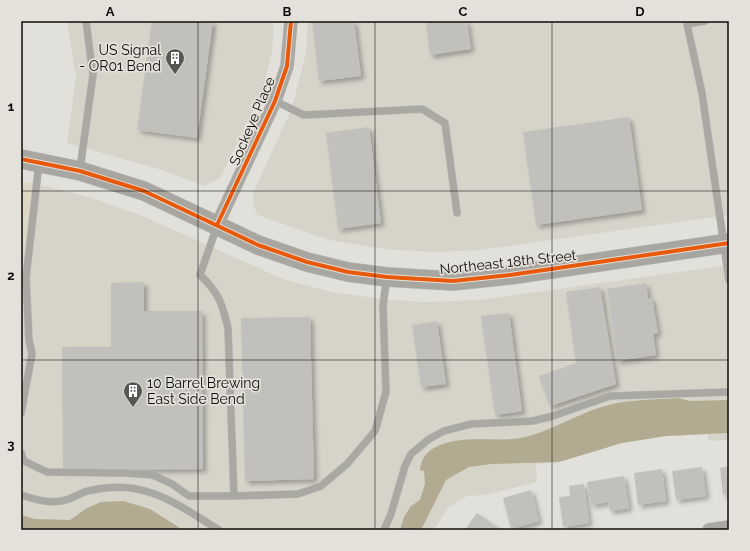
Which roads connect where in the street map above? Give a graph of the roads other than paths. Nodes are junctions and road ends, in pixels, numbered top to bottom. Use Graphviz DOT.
graph roads {
  1 [pos="86,21"];
  2 [pos="291,21"];
  3 [pos="704,21"];
  4 [pos="275,101"];
  5 [pos="30,161"];
  6 [pos="80,171"];
  7 [pos="457,213"];
  8 [pos="217,225"];
  9 [pos="726,244"];
  10 [pos="387,277"];
  11 [pos="729,280"];
  12 [pos="729,392"];
  13 [pos="21,413"];
  14 [pos="21,453"];
  15 [pos="21,495"];
  16 [pos="234,496"];
  17 [pos="729,527"];
  18 [pos="219,530"];
  19 [pos="384,530"];
  20 [pos="709,530"];
  1 -- 6 [label="lane"];
  2 -- 4 [label="street, Sockeye Place"];
  3 -- 9 [label="lane"];
  4 -- 7 [label="lane"];
  4 -- 8 [label="street, Sockeye Place"];
  5 -- 6 [label="street, Northeast 18th Street"];
  5 -- 13 [label="lane"];
  6 -- 8 [label="street, Northeast 18th Street"];
  8 -- 10 [label="street, Northeast 18th Street"];
  8 -- 16 [label="lane"];
  9 -- 10 [label="street, Northeast 18th Street"];
  9 -- 11 [label="lane"];
  10 -- 16 [label="lane"];
  12 -- 19 [label="lane"];
  14 -- 16 [label="lane"];
  15 -- 18 [label="lane"];
  17 -- 20 [label="street"];
}
